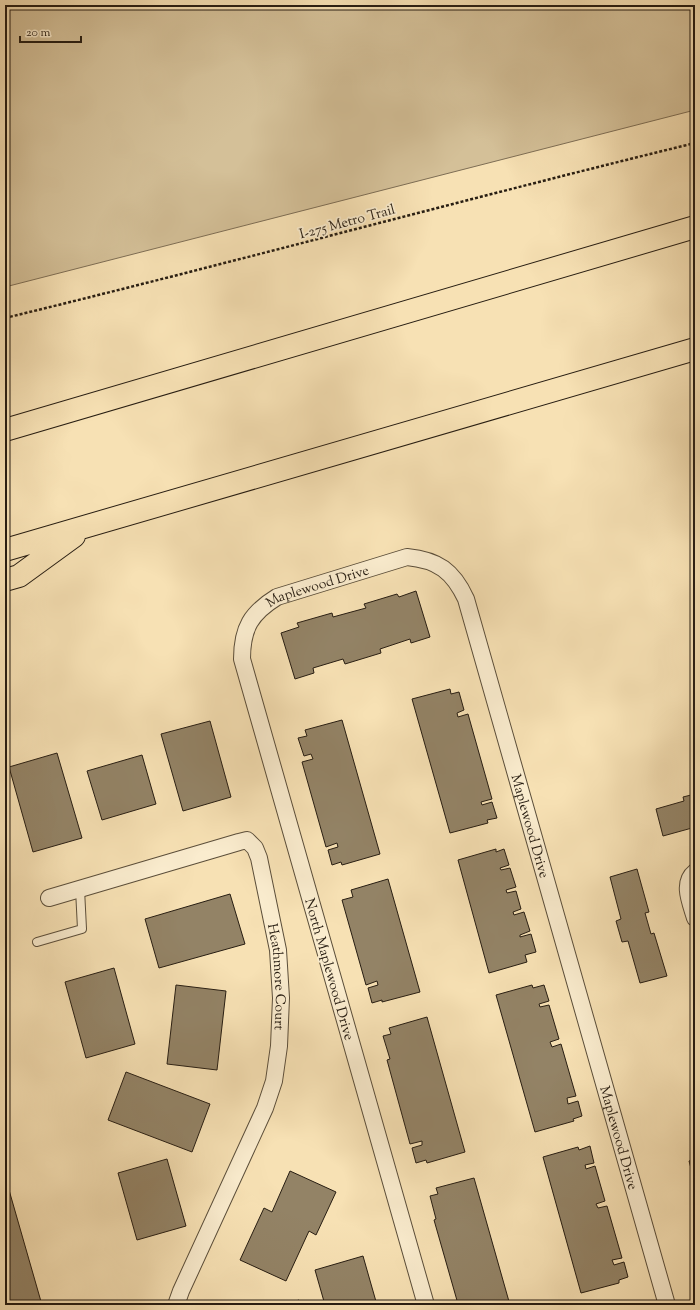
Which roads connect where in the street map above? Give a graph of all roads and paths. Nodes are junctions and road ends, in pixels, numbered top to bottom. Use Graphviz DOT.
graph roads {
  1 [pos="695,143"];
  2 [pos="695,227"];
  3 [pos="5,318"];
  4 [pos="695,349"];
  5 [pos="5,430"];
  6 [pos="86,527"];
  7 [pos="5,550"];
  8 [pos="5,580"];
  9 [pos="244,632"];
  10 [pos="695,872"];
  11 [pos="80,888"];
  12 [pos="49,898"];
  13 [pos="695,918"];
  14 [pos="37,942"];
  15 [pos="176,1305"];
  16 [pos="426,1305"];
  17 [pos="667,1305"];
  1 -- 3 [label="path, I-275 Metro Trail"];
  2 -- 5 [label="highway"];
  4 -- 6 [label="highway"];
  6 -- 7 [label="highway"];
  6 -- 8 [label="highway"];
  9 -- 16 [label="street, North Maplewood Drive"];
  9 -- 17 [label="street, Maplewood Drive"];
  10 -- 13 [label="street"];
  11 -- 12 [label="street, Heathmore Court"];
  11 -- 14 [label="lane"];
  11 -- 15 [label="street, Heathmore Court"];
}
